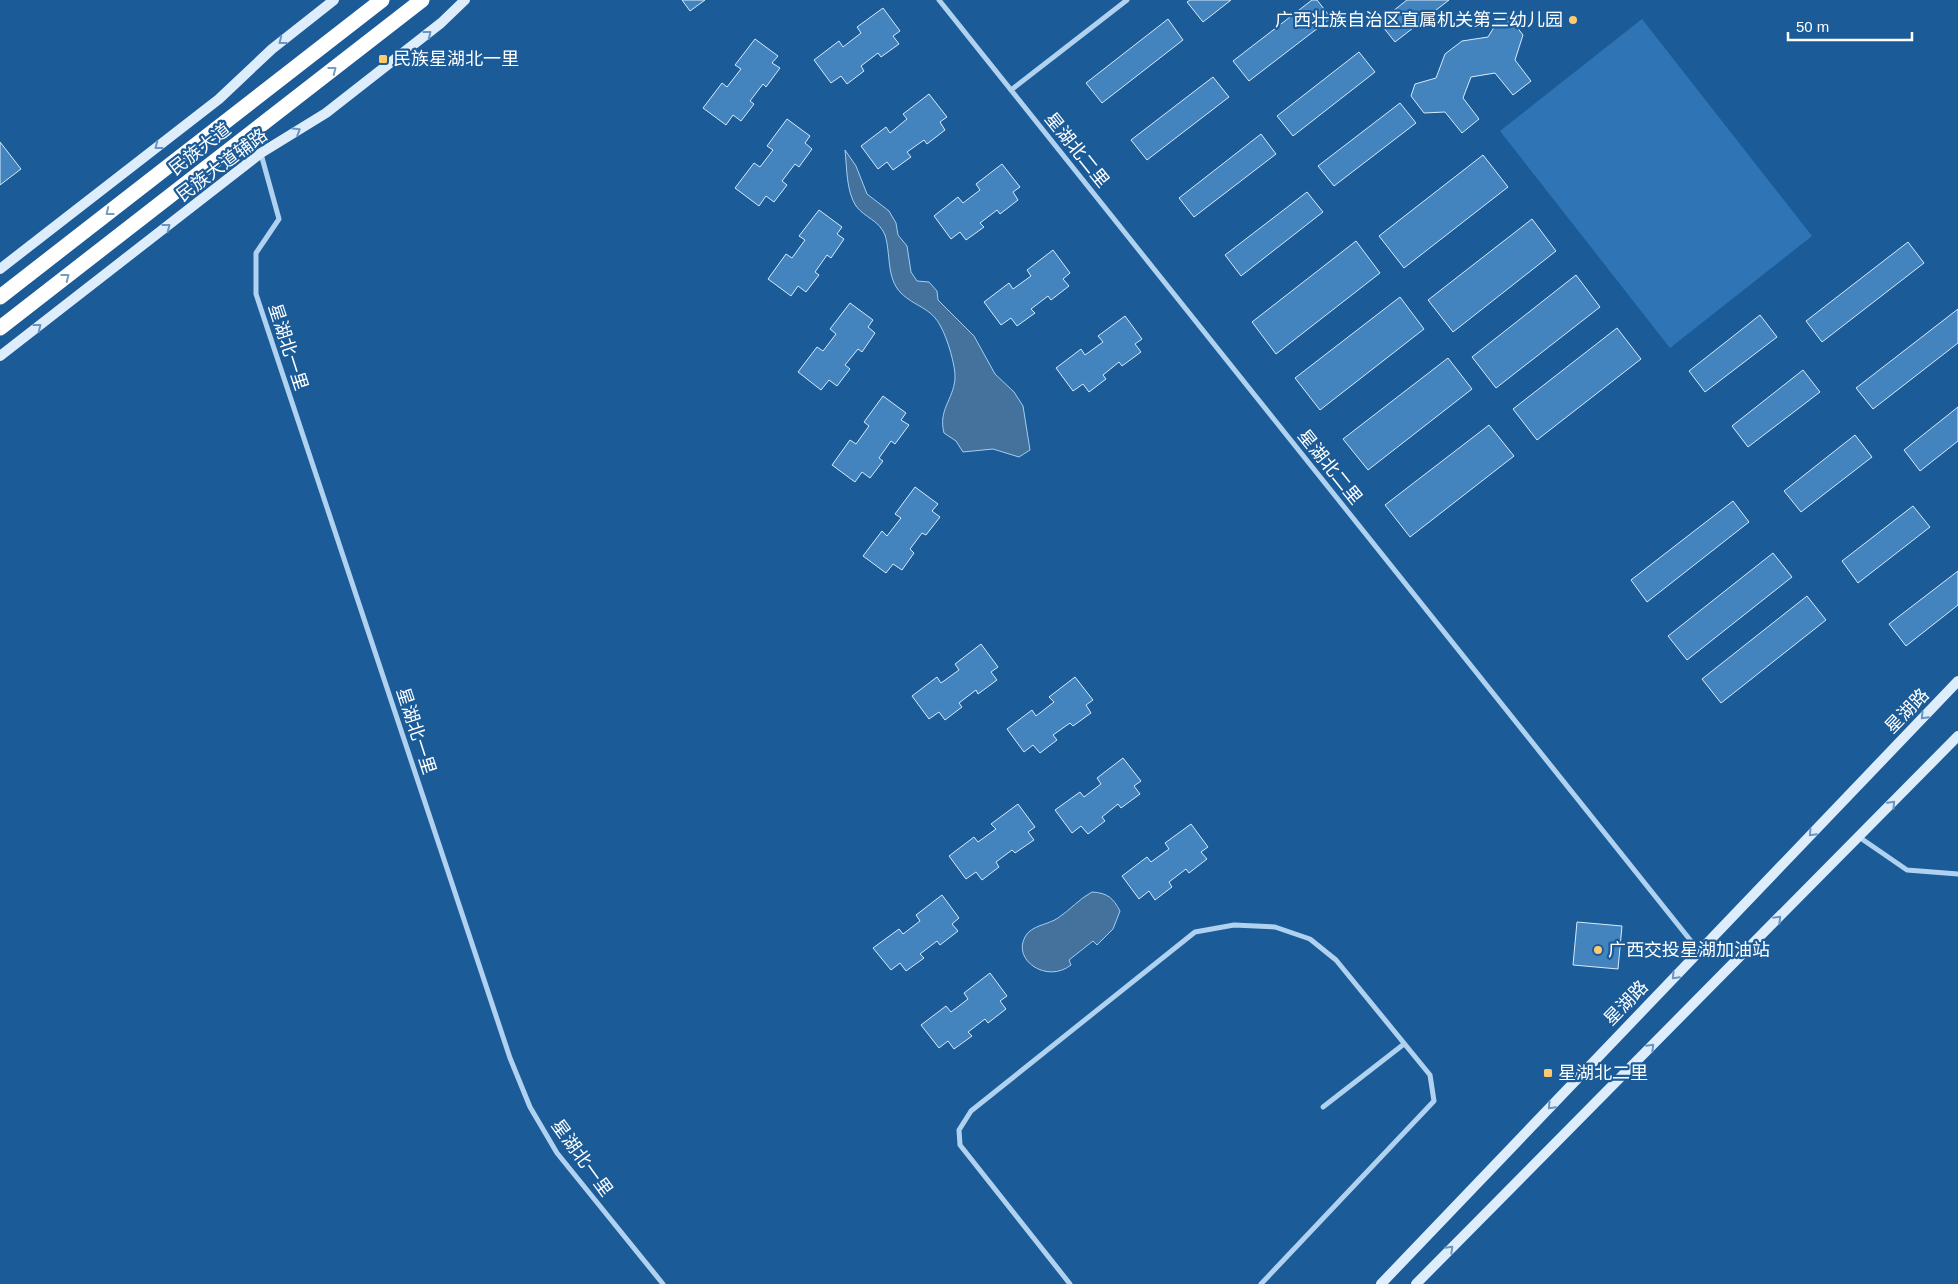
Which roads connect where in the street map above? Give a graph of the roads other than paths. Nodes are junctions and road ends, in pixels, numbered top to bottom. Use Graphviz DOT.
graph roads {
  1 [pos="334,0"];
  2 [pos="382,0"];
  3 [pos="422,0"];
  4 [pos="464,0"];
  5 [pos="939,0"];
  6 [pos="1127,0"];
  7 [pos="1011,90"];
  8 [pos="261,154"];
  9 [pos="0,269"];
  10 [pos="0,297"];
  11 [pos="0,328"];
  12 [pos="0,356"];
  13 [pos="1958,681"];
  14 [pos="1958,736"];
  15 [pos="1859,838"];
  16 [pos="1958,874"];
  17 [pos="1699,951"];
  18 [pos="1404,1044"];
  19 [pos="1323,1107"];
  20 [pos="663,1284"];
  21 [pos="1070,1284"];
  22 [pos="1261,1284"];
  23 [pos="1381,1284"];
  24 [pos="1416,1284"];
  1 -- 9 [label="main road, one-way"];
  2 -- 10 [label="highway, 民族大道, one-way"];
  11 -- 3 [label="highway, 民族大道, one-way"];
  8 -- 4 [label="main road, 民族大道辅路, one-way"];
  5 -- 7 [label="street, 星湖北二里"];
  6 -- 7 [label="street"];
  7 -- 17 [label="street, 星湖北二里"];
  12 -- 8 [label="main road, 民族大道辅路, one-way"];
  8 -- 20 [label="street, 星湖北一里"];
  13 -- 17 [label="main road, 星湖路, one-way"];
  15 -- 14 [label="main road, one-way"];
  15 -- 16 [label="street"];
  24 -- 15 [label="main road, one-way"];
  17 -- 23 [label="main road, 星湖路, one-way"];
  18 -- 19 [label="street"];
  18 -- 21 [label="street"];
  18 -- 22 [label="street"];
}
